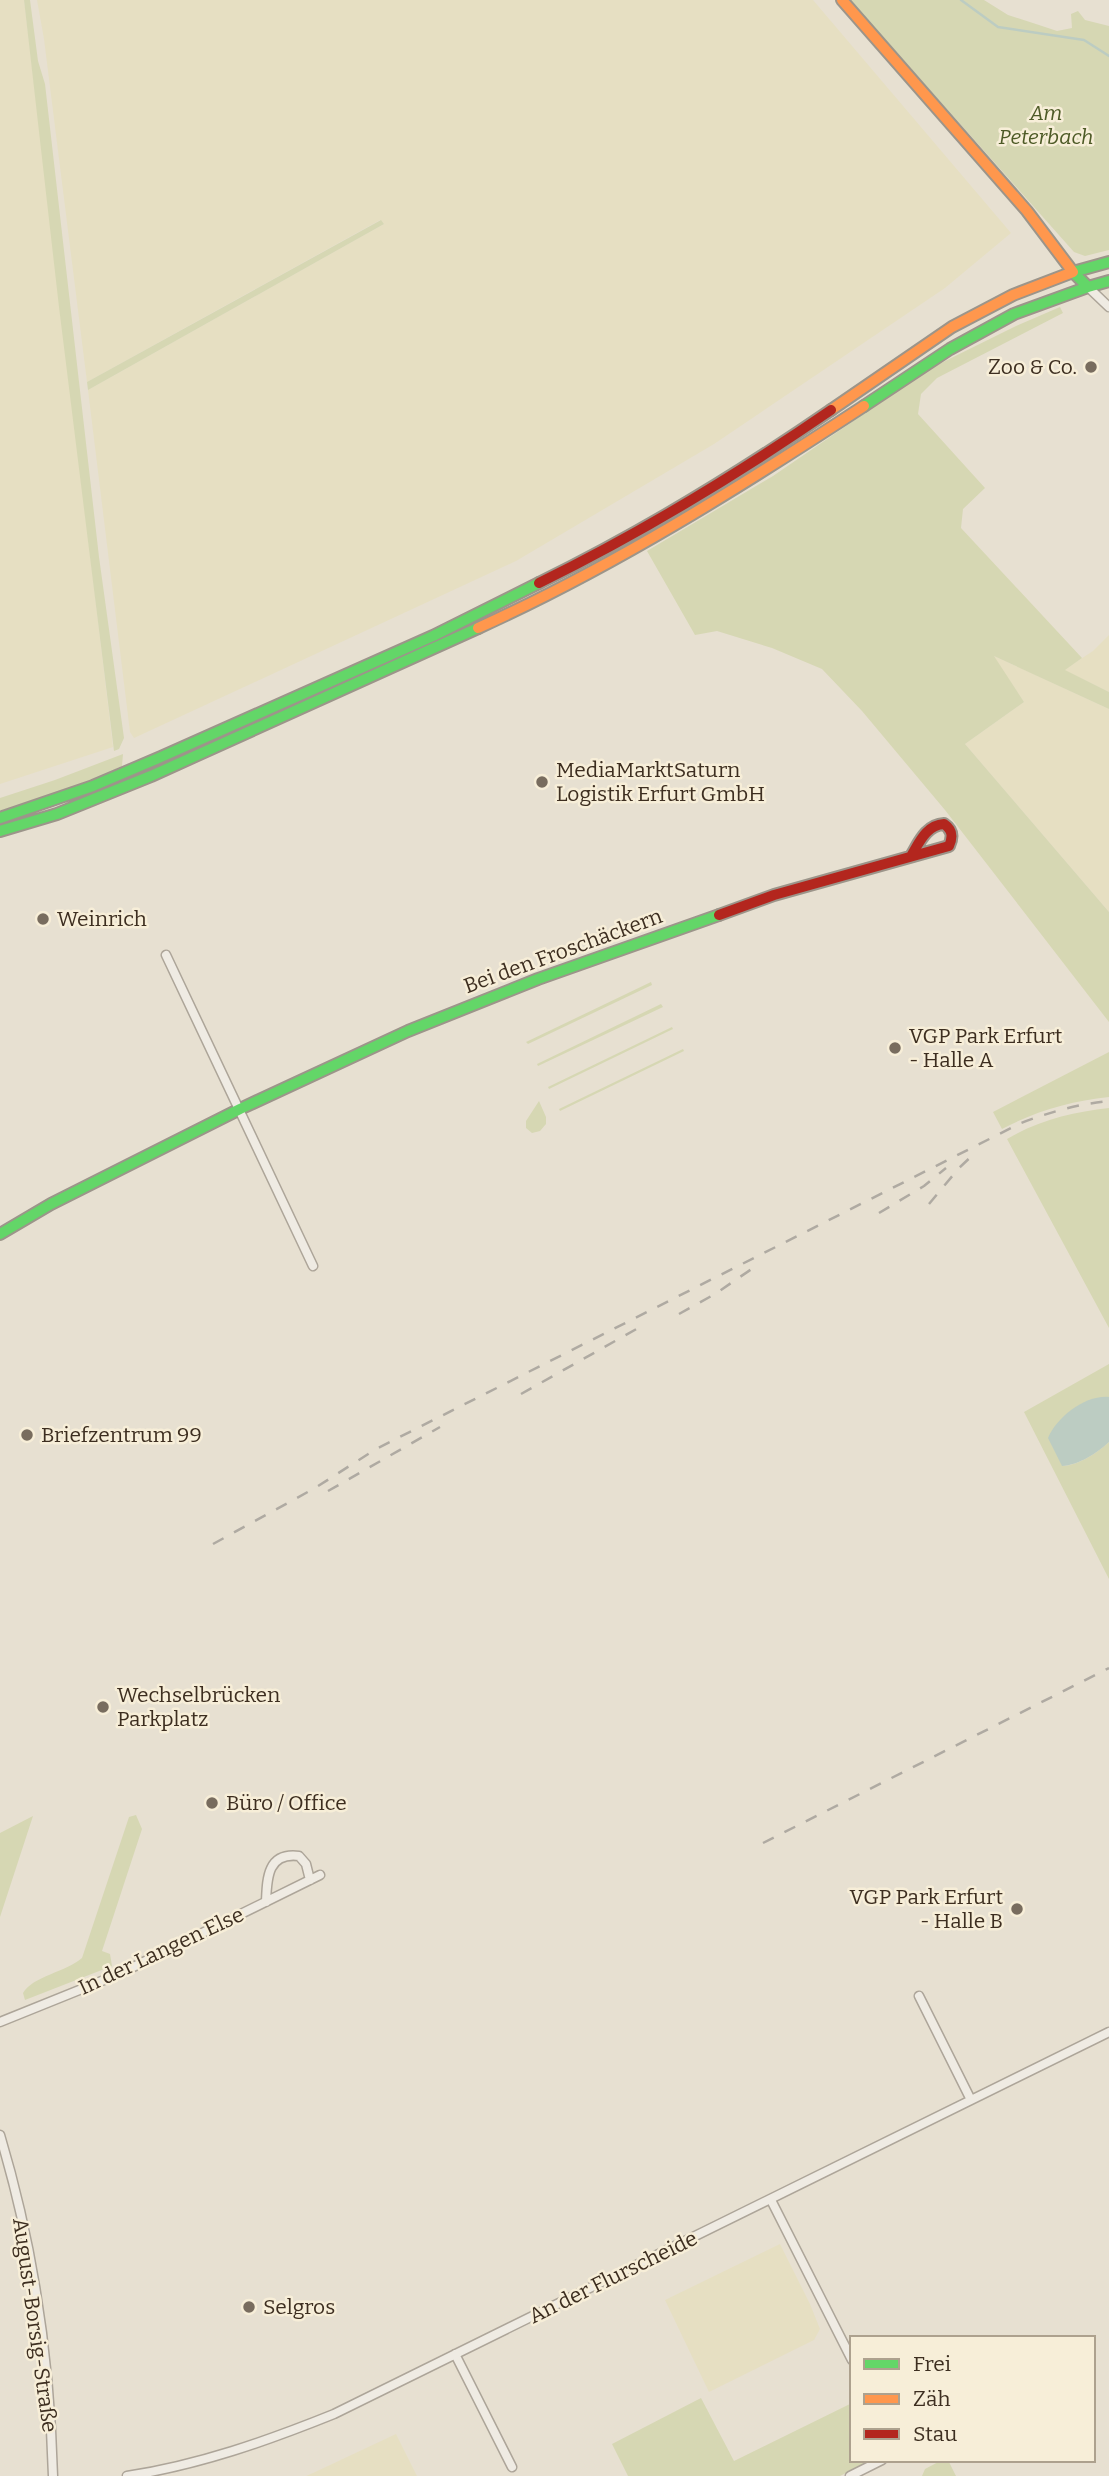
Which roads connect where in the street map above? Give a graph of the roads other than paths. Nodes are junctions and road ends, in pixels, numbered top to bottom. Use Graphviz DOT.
graph roads {
  1 [pos="842,0"];
  2 [pos="1109,262"];
  3 [pos="1073,272"];
  4 [pos="1109,281"];
  5 [pos="1088,287"];
  6 [pos="1109,307"];
  7 [pos="0,818"];
  8 [pos="0,831"];
  9 [pos="911,856"];
  10 [pos="166,955"];
  11 [pos="240,1109"];
  12 [pos="0,1234"];
  13 [pos="313,1266"];
  14 [pos="320,1875"];
  15 [pos="310,1880"];
  16 [pos="266,1902"];
  17 [pos="919,1996"];
  18 [pos="0,2022"];
  19 [pos="1109,2032"];
  20 [pos="971,2100"];
  21 [pos="0,2135"];
  22 [pos="771,2200"];
  23 [pos="455,2354"];
  24 [pos="850,2356"];
  25 [pos="878,2462"];
  26 [pos="512,2467"];
  27 [pos="52,2476"];
  28 [pos="127,2476"];
  29 [pos="850,2476"];
  1 -- 3 [label="main road"];
  2 -- 3 [label="main road"];
  3 -- 5 [label="main road"];
  3 -- 7 [label="main road"];
  4 -- 5 [label="main road"];
  5 -- 6 [label="street"];
  5 -- 8 [label="main road"];
  9 -- 11 [label="main road, Bei den Froschäckern"];
  10 -- 11 [label="street"];
  11 -- 12 [label="main road, Bei den Froschäckern"];
  11 -- 13 [label="street"];
  14 -- 15 [label="street, In der Langen Else"];
  15 -- 16 [label="street, In der Langen Else"];
  15 -- 16 [label="street"];
  16 -- 18 [label="street, In der Langen Else"];
  17 -- 20 [label="street"];
  19 -- 20 [label="street, An der Flurscheide"];
  20 -- 22 [label="street, An der Flurscheide"];
  21 -- 27 [label="street, August-Borsig-Straße"];
  22 -- 23 [label="street, An der Flurscheide"];
  22 -- 24 [label="street"];
  23 -- 26 [label="street"];
  23 -- 28 [label="street, An der Flurscheide"];
  25 -- 29 [label="street"];
}
